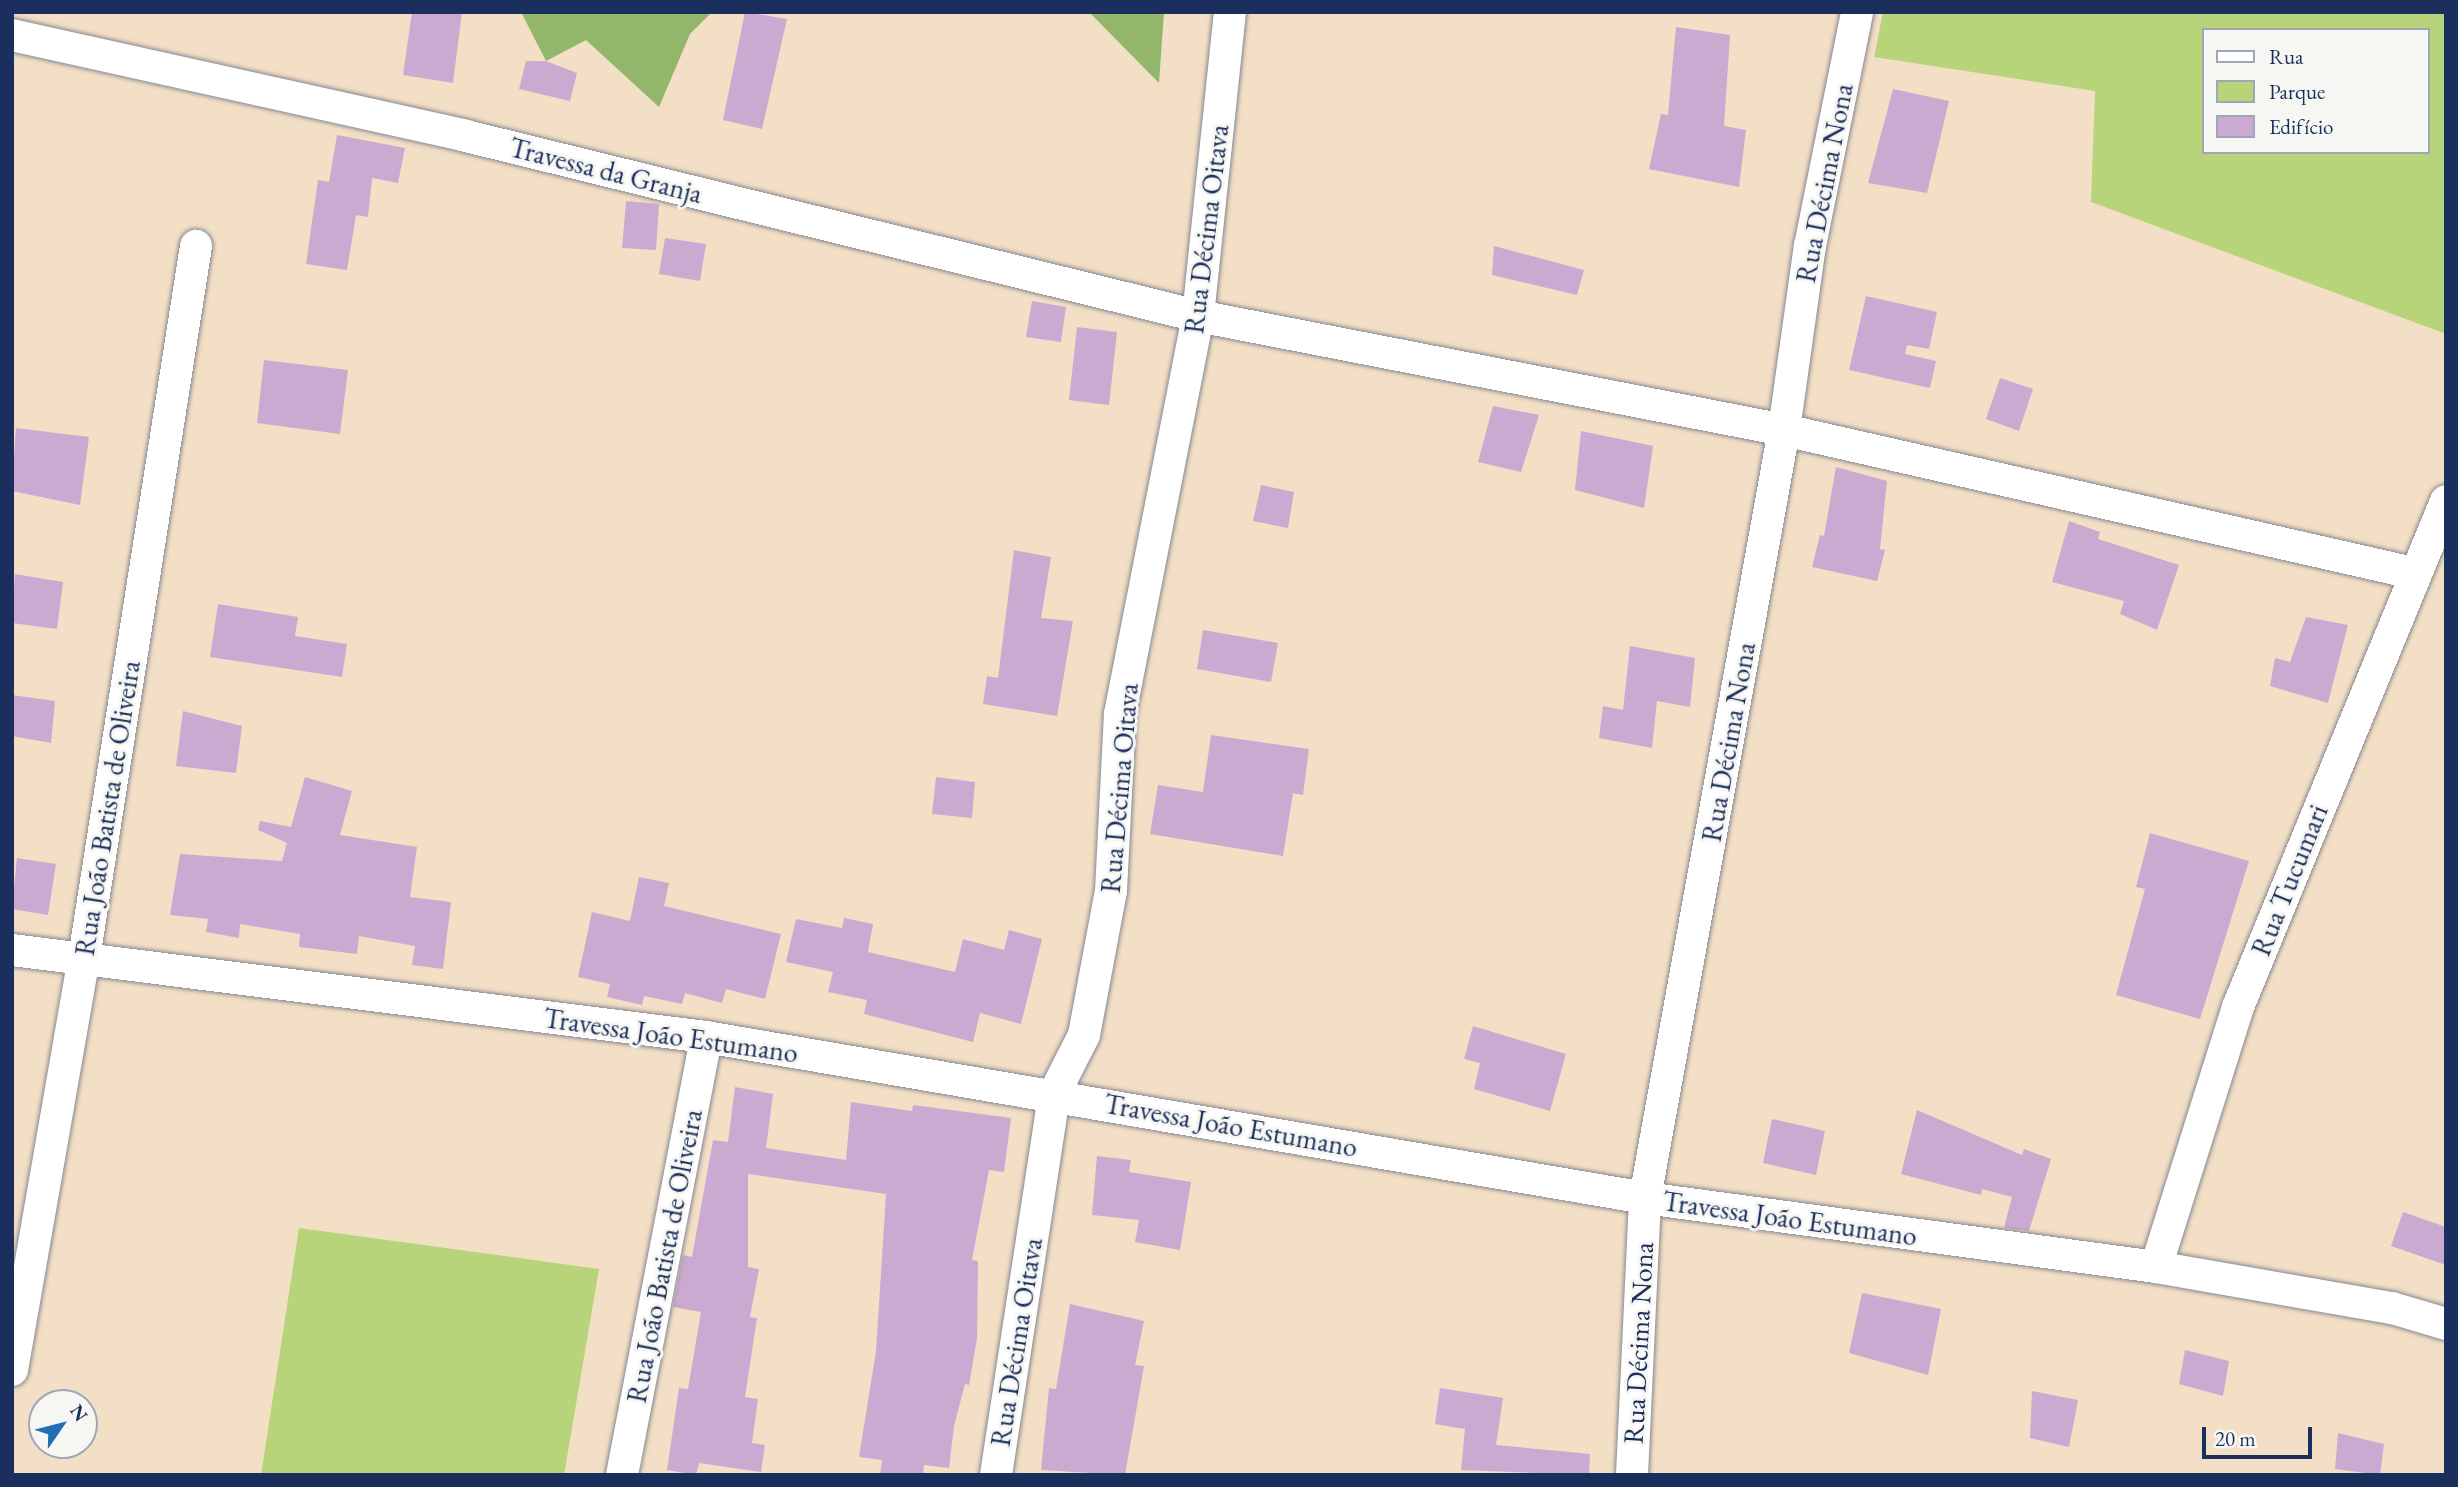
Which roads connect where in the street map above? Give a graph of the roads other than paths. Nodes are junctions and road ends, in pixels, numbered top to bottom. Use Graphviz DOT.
graph roads {
  1 [pos="1230,12"];
  2 [pos="1857,12"];
  3 [pos="12,36"];
  4 [pos="196,246"];
  5 [pos="1198,316"];
  6 [pos="1784,430"];
  7 [pos="2446,501"];
  8 [pos="2413,573"];
  9 [pos="12,950"];
  10 [pos="84,958"];
  11 [pos="706,1037"];
  12 [pos="1054,1094"];
  13 [pos="1645,1198"];
  14 [pos="2156,1267"];
  15 [pos="2446,1324"];
  16 [pos="12,1370"];
  17 [pos="622,1475"];
  18 [pos="996,1475"];
  19 [pos="1632,1475"];
  1 -- 5 [label="street, Rua Décima Oitava"];
  2 -- 6 [label="street, Rua Décima Nona"];
  3 -- 5 [label="street, Travessa da Granja"];
  4 -- 10 [label="street, Rua João Batista de Oliveira"];
  5 -- 6 [label="street, Travessa da Granja"];
  5 -- 12 [label="street, Rua Décima Oitava"];
  6 -- 8 [label="street, Travessa da Granja"];
  6 -- 13 [label="street, Rua Décima Nona"];
  7 -- 8 [label="street, Rua Tucumari"];
  8 -- 14 [label="street, Rua Tucumari"];
  9 -- 10 [label="street, Travessa João Estumano"];
  10 -- 11 [label="street, Travessa João Estumano"];
  10 -- 16 [label="street, Rua João Batista de Oliveira"];
  11 -- 12 [label="street, Travessa João Estumano"];
  11 -- 17 [label="street, Rua João Batista de Oliveira"];
  12 -- 13 [label="street, Travessa João Estumano"];
  12 -- 18 [label="street, Rua Décima Oitava"];
  13 -- 14 [label="street, Travessa João Estumano"];
  13 -- 19 [label="street, Rua Décima Nona"];
  14 -- 15 [label="street, Travessa João Estumano"];
}
